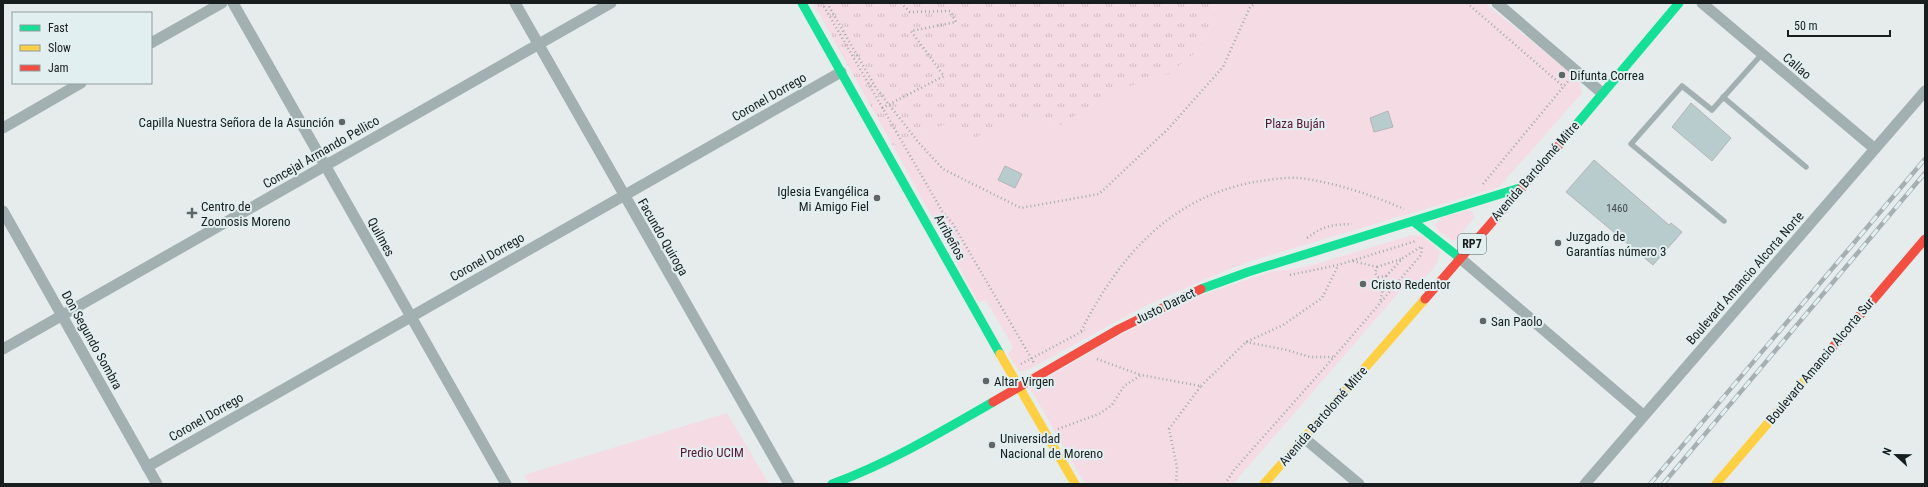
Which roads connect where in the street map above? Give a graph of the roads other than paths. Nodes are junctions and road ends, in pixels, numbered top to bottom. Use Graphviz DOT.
graph roads {
  1 [pos="222,3"];
  2 [pos="233,3"];
  3 [pos="515,3"];
  4 [pos="611,3"];
  5 [pos="802,3"];
  6 [pos="1497,3"];
  7 [pos="1680,3"];
  8 [pos="1702,3"];
  9 [pos="152,42"];
  10 [pos="538,44"];
  11 [pos="1762,54"];
  12 [pos="841,72"];
  13 [pos="79,84"];
  14 [pos="1925,91"];
  15 [pos="1602,93"];
  16 [pos="1723,97"];
  17 [pos="3,128"];
  18 [pos="1875,149"];
  19 [pos="325,166"];
  20 [pos="1806,167"];
  21 [pos="1522,187"];
  22 [pos="624,196"];
  23 [pos="3,211"];
  24 [pos="1724,221"];
  25 [pos="1414,222"];
  26 [pos="1925,239"];
  27 [pos="1460,258"];
  28 [pos="62,315"];
  29 [pos="410,317"];
  30 [pos="3,349"];
  31 [pos="1019,388"];
  32 [pos="1643,416"];
  33 [pos="1304,438"];
  34 [pos="147,467"];
  35 [pos="157,484"];
  36 [pos="506,484"];
  37 [pos="788,484"];
  38 [pos="832,484"];
  39 [pos="1075,484"];
  40 [pos="1264,484"];
  41 [pos="1359,484"];
  42 [pos="1585,484"];
  43 [pos="1716,484"];
  1 -- 9 [label="street"];
  2 -- 19 [label="street, Quilmes"];
  3 -- 10 [label="street, Facundo Quiroga"];
  4 -- 10 [label="street, Concejal Armando Pellico"];
  5 -- 12 [label="street, Arribeños"];
  6 -- 15 [label="street"];
  7 -- 15 [label="street, Avenida Bartolomé Mitre / RP7"];
  8 -- 11 [label="street, Callao"];
  10 -- 19 [label="street, Concejal Armando Pellico"];
  10 -- 22 [label="street, Facundo Quiroga"];
  11 -- 16 [label="lane"];
  11 -- 18 [label="street, Callao"];
  12 -- 22 [label="street, Coronel Dorrego"];
  12 -- 31 [label="street, Arribeños"];
  13 -- 17 [label="street"];
  14 -- 18 [label="street, Boulevard Amancio Alcorta Norte"];
  15 -- 21 [label="street, Avenida Bartolomé Mitre / RP7"];
  16 -- 20 [label="lane"];
  16 -- 24 [label="lane"];
  18 -- 32 [label="street, Boulevard Amancio Alcorta Norte"];
  19 -- 28 [label="street, Concejal Armando Pellico"];
  19 -- 29 [label="street, Quilmes"];
  21 -- 25 [label="street, Justo Daract"];
  21 -- 27 [label="street, Avenida Bartolomé Mitre / RP7"];
  22 -- 29 [label="street, Coronel Dorrego"];
  22 -- 37 [label="street, Facundo Quiroga"];
  23 -- 28 [label="street, Don Segundo Sombra"];
  25 -- 27 [label="street"];
  25 -- 31 [label="street, Justo Daract"];
  26 -- 43 [label="street, Boulevard Amancio Alcorta Sur"];
  27 -- 32 [label="street"];
  27 -- 33 [label="street, Avenida Bartolomé Mitre / RP7"];
  28 -- 30 [label="street, Concejal Armando Pellico"];
  28 -- 34 [label="street, Don Segundo Sombra"];
  29 -- 34 [label="street, Coronel Dorrego"];
  29 -- 36 [label="street, Quilmes"];
  31 -- 38 [label="street, Justo Daract"];
  31 -- 39 [label="street, Arribeños"];
  32 -- 42 [label="street, Boulevard Amancio Alcorta Norte"];
  33 -- 40 [label="street, Avenida Bartolomé Mitre / RP7"];
  33 -- 41 [label="street"];
  34 -- 35 [label="street, Don Segundo Sombra"];
}
